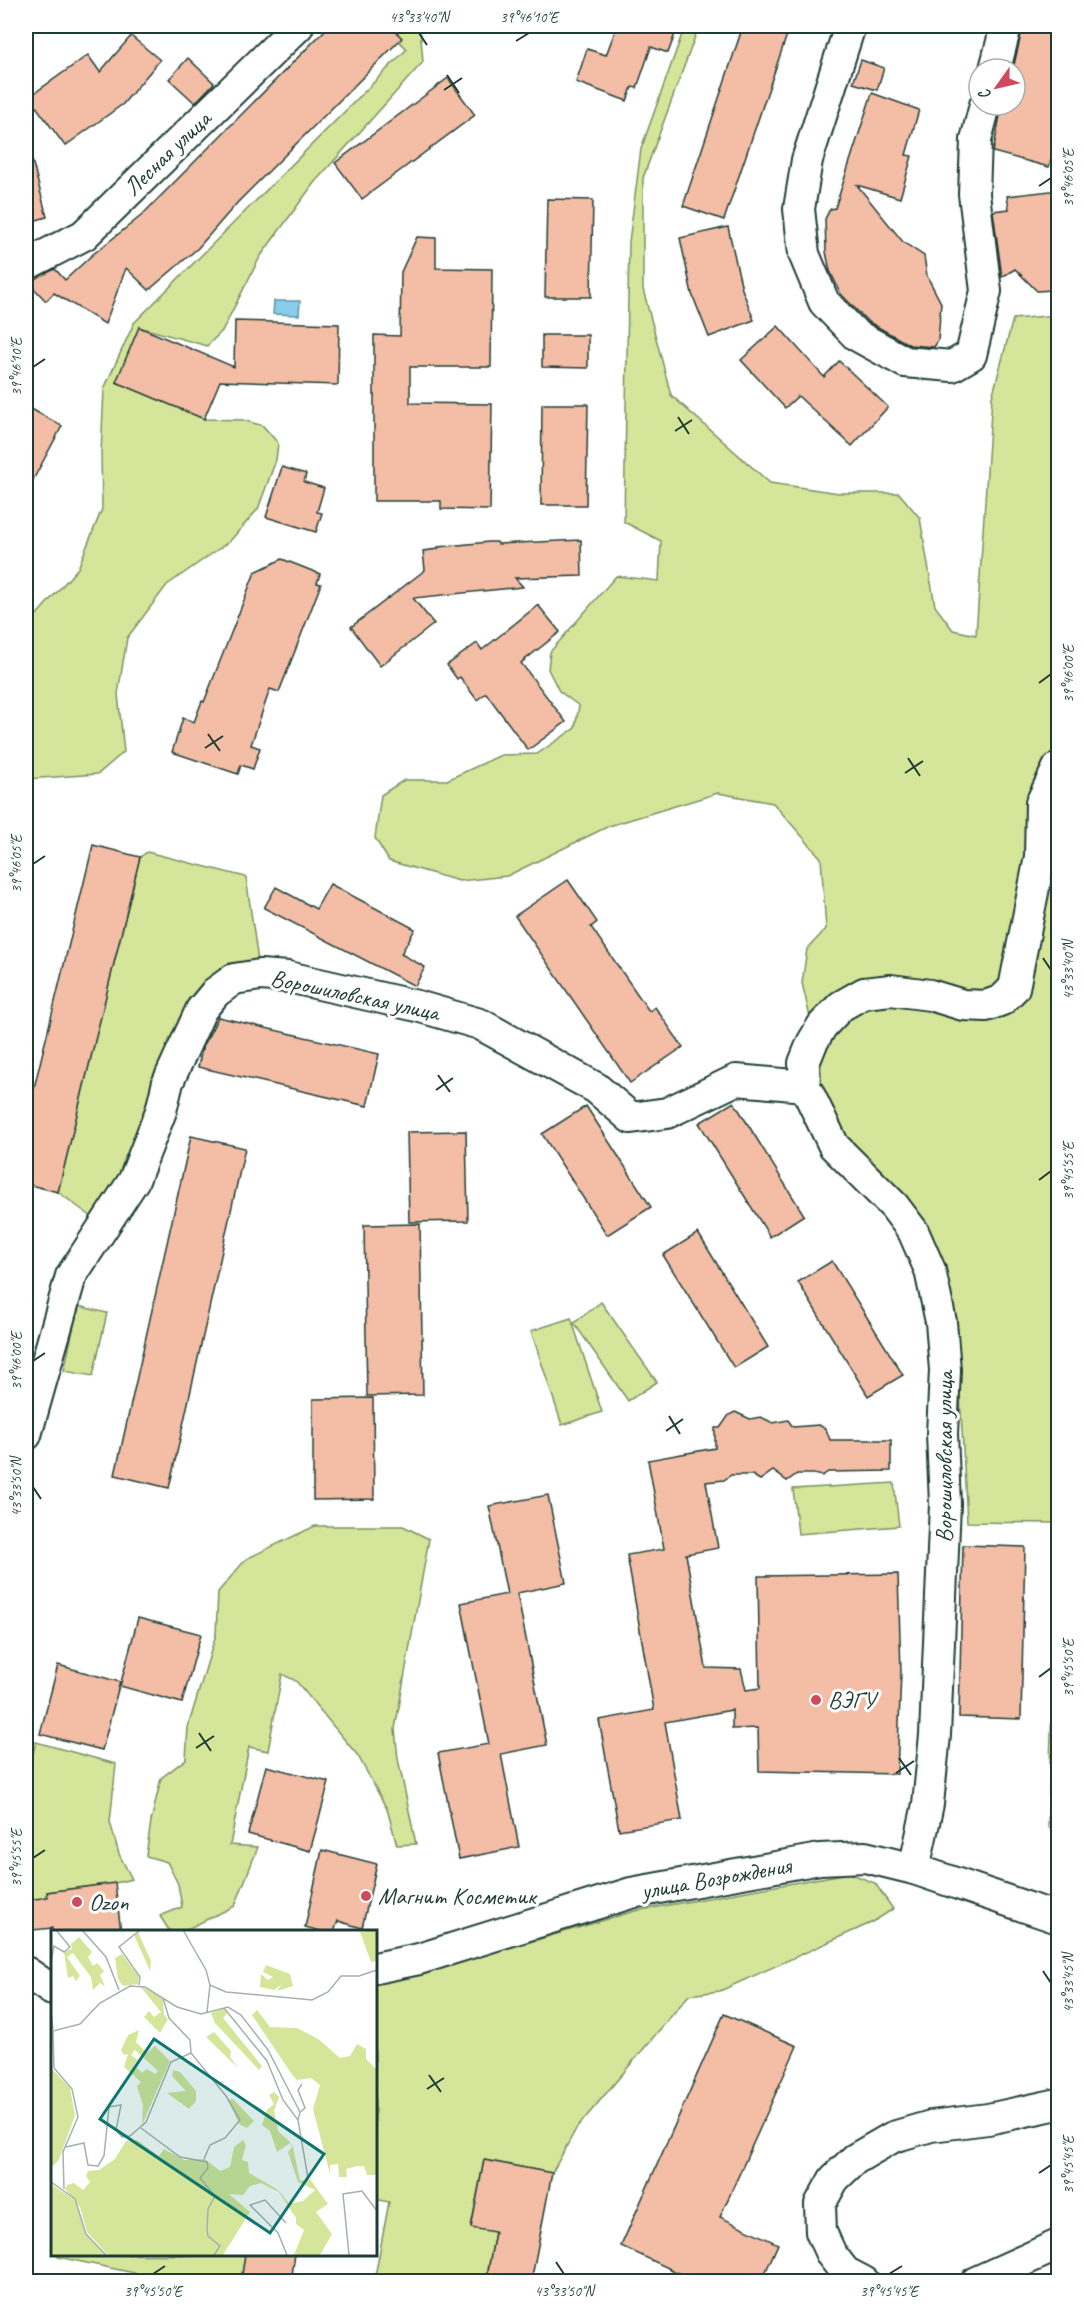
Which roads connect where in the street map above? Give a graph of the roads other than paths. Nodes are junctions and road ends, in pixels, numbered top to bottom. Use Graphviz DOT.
graph roads {
  1 [pos="298,26"];
  2 [pos="850,26"];
  3 [pos="1006,26"];
  4 [pos="998,57"];
  5 [pos="982,117"];
  6 [pos="26,265"];
  7 [pos="1059,768"];
  8 [pos="805,1086"];
  9 [pos="26,1435"];
  10 [pos="914,1869"];
  11 [pos="1059,1918"];
  12 [pos="376,1968"];
  13 [pos="26,1972"];
  14 [pos="51,1989"];
  15 [pos="1059,2104"];
  16 [pos="1059,2245"];
  17 [pos="864,2282"];
  18 [pos="976,2282"];
  1 -- 6 [label="street, Лесная улица"];
  2 -- 5 [label="street"];
  3 -- 4 [label="street"];
  7 -- 8 [label="street, Ворошиловская улица"];
  8 -- 9 [label="street, Ворошиловская улица"];
  8 -- 10 [label="street, Ворошиловская улица"];
  10 -- 11 [label="street, улица Возрождения"];
  10 -- 12 [label="street, улица Возрождения"];
  13 -- 14 [label="street"];
  15 -- 17 [label="street"];
  16 -- 18 [label="street"];
}
